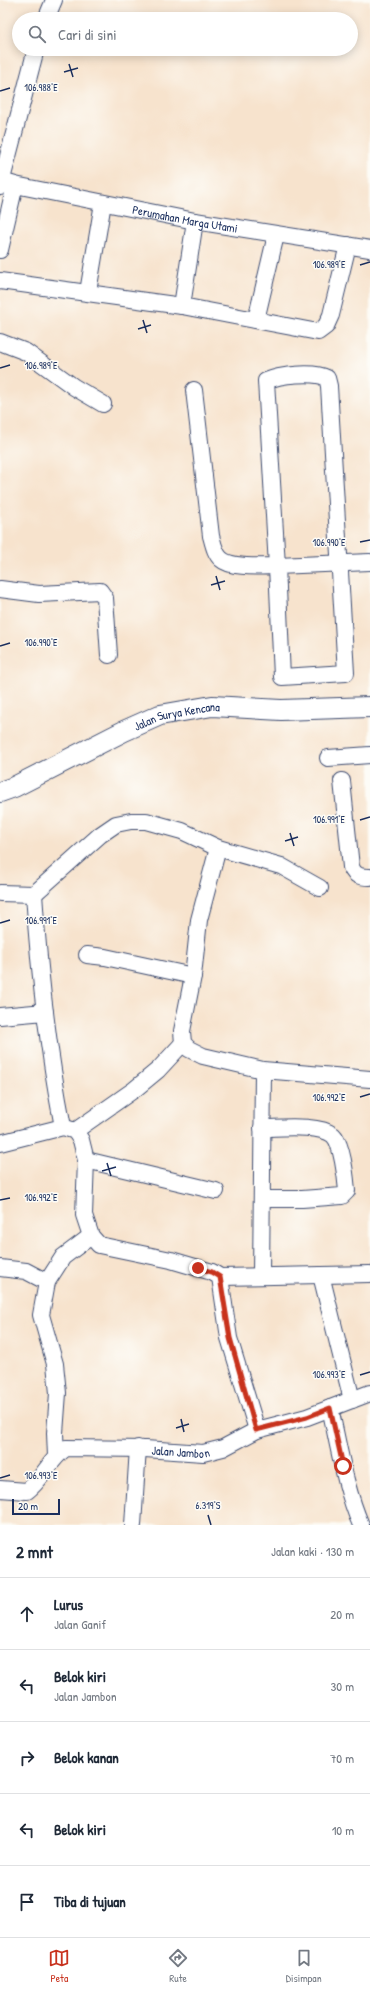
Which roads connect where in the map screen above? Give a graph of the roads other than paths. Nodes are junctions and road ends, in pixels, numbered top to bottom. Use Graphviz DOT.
graph roads {
  1 [pos="54,0"];
  2 [pos="49,12"];
  3 [pos="34,56"];
  4 [pos="5,184"];
  5 [pos="103,203"];
  6 [pos="195,221"];
  7 [pos="276,235"];
  8 [pos="348,245"];
  9 [pos="370,249"];
  10 [pos="0,250"];
  11 [pos="0,281"];
  12 [pos="88,292"];
  13 [pos="182,306"];
  14 [pos="256,320"];
  15 [pos="0,342"];
  16 [pos="194,390"];
  17 [pos="103,404"];
  18 [pos="370,562"];
  19 [pos="339,565"];
  20 [pos="277,566"];
  21 [pos="0,589"];
  22 [pos="109,655"];
  23 [pos="370,707"];
  24 [pos="370,755"];
  25 [pos="328,758"];
  26 [pos="342,781"];
  27 [pos="0,792"];
  28 [pos="218,848"];
  29 [pos="370,877"];
  30 [pos="320,888"];
  31 [pos="0,893"];
  32 [pos="34,894"];
  33 [pos="87,955"];
  34 [pos="193,976"];
  35 [pos="45,1012"];
  36 [pos="0,1016"];
  37 [pos="183,1043"];
  38 [pos="263,1070"];
  39 [pos="370,1079"];
  40 [pos="262,1128"];
  41 [pos="69,1129"];
  42 [pos="0,1143"];
  43 [pos="86,1160"];
  44 [pos="216,1191"];
  45 [pos="263,1199"];
  46 [pos="91,1236"];
  47 [pos="0,1268"];
  48 [pos="370,1274"];
  49 [pos="321,1275"];
  50 [pos="261,1276"];
  51 [pos="220,1277"];
  52 [pos="47,1282"];
  53 [pos="370,1393"];
  54 [pos="352,1400"];
  55 [pos="330,1408"];
  56 [pos="256,1430"];
  57 [pos="138,1448"];
  58 [pos="56,1456"];
  59 [pos="0,1489"];
  60 [pos="133,1525"];
  61 [pos="361,1525"];
  1 -- 2 [label="street"];
  3 -- 4 [label="street"];
  4 -- 5 [label="street, Perumahan Marga Utami"];
  4 -- 10 [label="street"];
  5 -- 6 [label="street, Perumahan Marga Utami"];
  5 -- 12 [label="street"];
  6 -- 7 [label="street, Perumahan Marga Utami"];
  6 -- 13 [label="street"];
  7 -- 8 [label="street, Perumahan Marga Utami"];
  7 -- 14 [label="street"];
  8 -- 9 [label="street, Perumahan Marga Utami"];
  8 -- 14 [label="street"];
  11 -- 12 [label="street"];
  12 -- 13 [label="street"];
  13 -- 14 [label="street"];
  15 -- 17 [label="street"];
  16 -- 20 [label="street"];
  18 -- 19 [label="street"];
  19 -- 20 [label="street"];
  19 -- 20 [label="street"];
  19 -- 20 [label="street"];
  21 -- 22 [label="street"];
  23 -- 27 [label="street, Jalan Surya Kencana"];
  24 -- 25 [label="street"];
  26 -- 29 [label="street"];
  28 -- 30 [label="street"];
  28 -- 32 [label="street"];
  28 -- 34 [label="street"];
  31 -- 32 [label="street"];
  32 -- 35 [label="street"];
  33 -- 34 [label="street"];
  34 -- 37 [label="street"];
  35 -- 36 [label="street"];
  35 -- 41 [label="street"];
  37 -- 38 [label="street"];
  37 -- 41 [label="street"];
  38 -- 39 [label="street"];
  38 -- 40 [label="street"];
  40 -- 45 [label="street"];
  40 -- 45 [label="street"];
  41 -- 42 [label="street"];
  41 -- 43 [label="street"];
  43 -- 44 [label="street"];
  43 -- 46 [label="street"];
  45 -- 50 [label="street"];
  46 -- 51 [label="street"];
  46 -- 52 [label="street"];
  47 -- 52 [label="street"];
  48 -- 49 [label="street"];
  49 -- 50 [label="street"];
  49 -- 54 [label="street"];
  50 -- 51 [label="street"];
  51 -- 56 [label="street"];
  52 -- 58 [label="street"];
  53 -- 54 [label="street, Jalan Jambon"];
  54 -- 55 [label="street, Jalan Jambon"];
  55 -- 56 [label="street, Jalan Jambon"];
  55 -- 61 [label="street"];
  56 -- 57 [label="street, Jalan Jambon"];
  57 -- 58 [label="street, Jalan Jambon"];
  57 -- 60 [label="street"];
  58 -- 59 [label="street, Jalan Jambon"];
}
